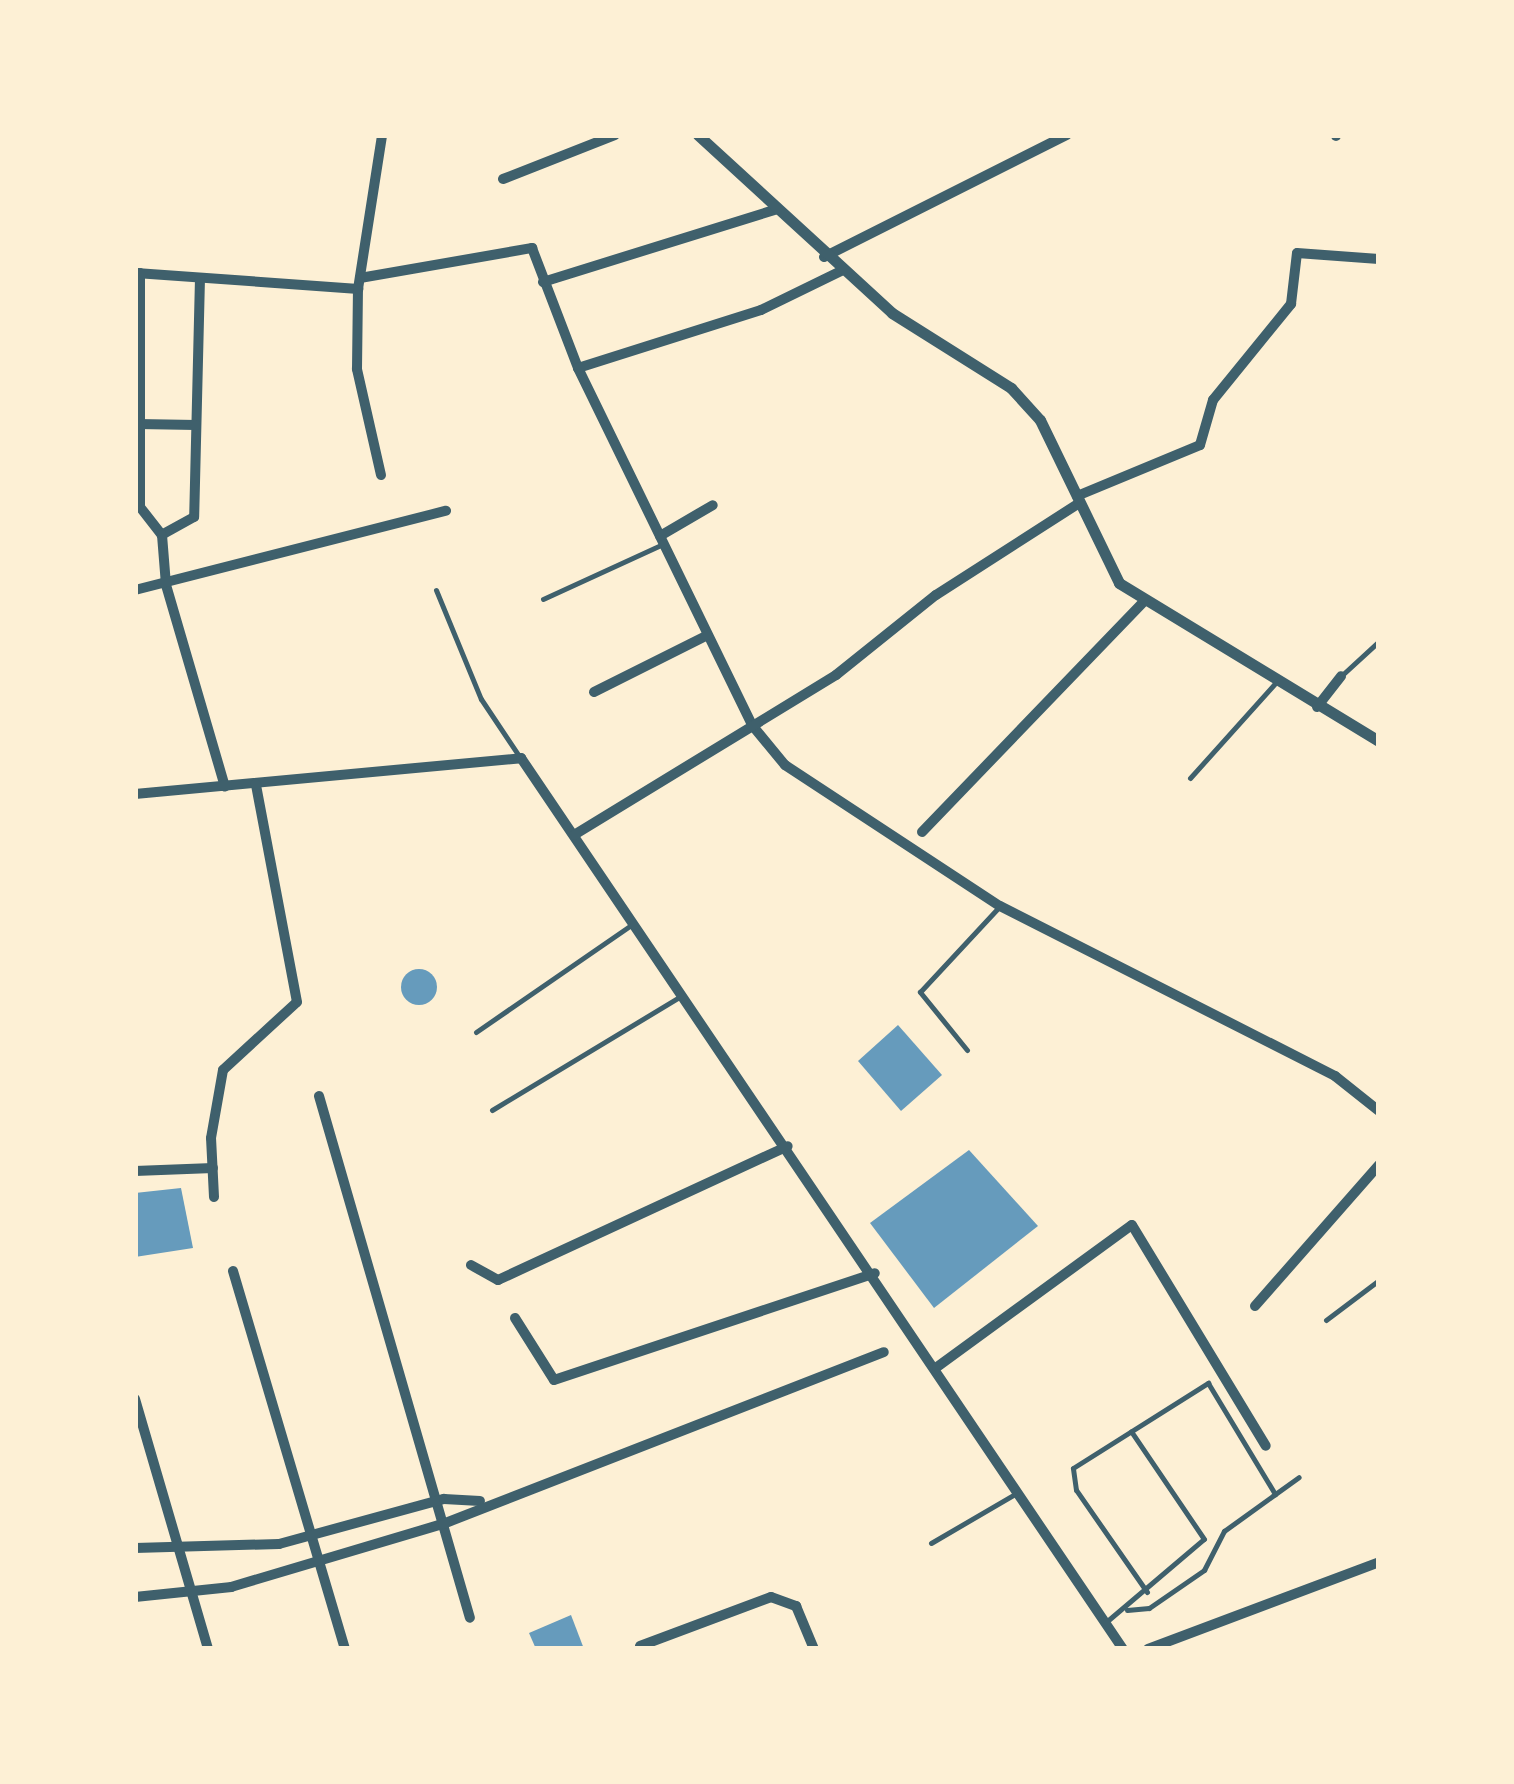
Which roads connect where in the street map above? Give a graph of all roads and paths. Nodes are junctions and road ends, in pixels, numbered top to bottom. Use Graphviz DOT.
graph roads {
  1 [pos="382,135"];
  2 [pos="614,135"];
  3 [pos="698,135"];
  4 [pos="1061,136"];
  5 [pos="503,179"];
  6 [pos="777,209"];
  7 [pos="823,257"];
  8 [pos="1379,258"];
  9 [pos="841,272"];
  10 [pos="138,273"];
  11 [pos="200,278"];
  12 [pos="543,282"];
  13 [pos="359,284"];
  14 [pos="578,368"];
  15 [pos="138,424"];
  16 [pos="196,425"];
  17 [pos="381,475"];
  18 [pos="1077,500"];
  19 [pos="713,505"];
  20 [pos="446,511"];
  21 [pos="162,535"];
  22 [pos="662,540"];
  23 [pos="166,585"];
  24 [pos="135,590"];
  25 [pos="436,590"];
  26 [pos="543,599"];
  27 [pos="1144,601"];
  28 [pos="708,635"];
  29 [pos="1379,640"];
  30 [pos="1341,676"];
  31 [pos="1276,682"];
  32 [pos="594,692"];
  33 [pos="1318,707"];
  34 [pos="752,725"];
  35 [pos="1379,742"];
  36 [pos="521,758"];
  37 [pos="1190,778"];
  38 [pos="256,784"];
  39 [pos="225,787"];
  40 [pos="135,794"];
  41 [pos="922,832"];
  42 [pos="574,836"];
  43 [pos="1000,906"];
  44 [pos="631,924"];
  45 [pos="682,995"];
  46 [pos="476,1032"];
  47 [pos="967,1050"];
  48 [pos="319,1096"];
  49 [pos="492,1110"];
  50 [pos="1379,1111"];
  51 [pos="788,1146"];
  52 [pos="1379,1166"];
  53 [pos="212,1168"];
  54 [pos="135,1171"];
  55 [pos="214,1197"];
  56 [pos="471,1265"];
  57 [pos="233,1272"];
  58 [pos="876,1273"];
  59 [pos="1379,1280"];
  60 [pos="1255,1306"];
  61 [pos="515,1318"];
  62 [pos="1326,1320"];
  63 [pos="884,1352"];
  64 [pos="937,1367"];
  65 [pos="135,1399"];
  66 [pos="1131,1431"];
  67 [pos="1266,1446"];
  68 [pos="1299,1476"];
  69 [pos="1018,1492"];
  70 [pos="1276,1494"];
  71 [pos="436,1501"];
  72 [pos="481,1502"];
  73 [pos="442,1524"];
  74 [pos="311,1534"];
  75 [pos="931,1544"];
  76 [pos="135,1548"];
  77 [pos="179,1551"];
  78 [pos="319,1562"];
  79 [pos="1379,1562"];
  80 [pos="191,1592"];
  81 [pos="1147,1592"];
  82 [pos="135,1597"];
  83 [pos="1124,1610"];
  84 [pos="470,1618"];
  85 [pos="1106,1622"];
  86 [pos="640,1646"];
  87 [pos="208,1649"];
  88 [pos="344,1649"];
  89 [pos="814,1649"];
  90 [pos="1124,1649"];
  91 [pos="1148,1649"];
  1 -- 13 [label="street"];
  2 -- 5 [label="street"];
  3 -- 6 [label="street"];
  4 -- 7 [label="street"];
  6 -- 7 [label="street"];
  6 -- 12 [label="street"];
  7 -- 9 [label="street"];
  8 -- 18 [label="street"];
  9 -- 14 [label="street"];
  9 -- 18 [label="street"];
  10 -- 11 [label="street"];
  10 -- 15 [label="street"];
  11 -- 13 [label="street"];
  11 -- 16 [label="street"];
  12 -- 13 [label="street"];
  12 -- 14 [label="street"];
  13 -- 17 [label="street"];
  14 -- 22 [label="street"];
  15 -- 16 [label="street"];
  15 -- 21 [label="street"];
  16 -- 21 [label="street"];
  18 -- 27 [label="street"];
  18 -- 34 [label="street"];
  19 -- 22 [label="street"];
  20 -- 23 [label="street"];
  21 -- 23 [label="street"];
  22 -- 26 [label="lane"];
  22 -- 28 [label="street"];
  23 -- 24 [label="street"];
  23 -- 39 [label="street"];
  25 -- 36 [label="lane"];
  27 -- 31 [label="street"];
  27 -- 41 [label="street"];
  28 -- 32 [label="street"];
  28 -- 34 [label="street"];
  29 -- 30 [label="lane"];
  30 -- 33 [label="street"];
  31 -- 33 [label="street"];
  31 -- 37 [label="lane"];
  33 -- 35 [label="street"];
  34 -- 42 [label="street"];
  34 -- 43 [label="street"];
  36 -- 38 [label="street"];
  36 -- 42 [label="street"];
  38 -- 39 [label="street"];
  38 -- 53 [label="street"];
  39 -- 40 [label="street"];
  42 -- 44 [label="street"];
  43 -- 47 [label="lane"];
  43 -- 50 [label="street"];
  44 -- 45 [label="street"];
  44 -- 46 [label="lane"];
  45 -- 49 [label="lane"];
  45 -- 51 [label="street"];
  48 -- 71 [label="street"];
  51 -- 56 [label="street"];
  51 -- 58 [label="street"];
  52 -- 60 [label="street"];
  53 -- 54 [label="street"];
  53 -- 55 [label="street"];
  57 -- 74 [label="street"];
  58 -- 61 [label="street"];
  58 -- 64 [label="street"];
  59 -- 62 [label="lane"];
  63 -- 72 [label="street"];
  64 -- 67 [label="street"];
  64 -- 69 [label="street"];
  65 -- 77 [label="street"];
  66 -- 70 [label="lane"];
  66 -- 81 [label="lane"];
  66 -- 81 [label="lane"];
  68 -- 70 [label="lane"];
  69 -- 75 [label="lane"];
  69 -- 85 [label="street"];
  70 -- 83 [label="lane"];
  71 -- 72 [label="street"];
  71 -- 73 [label="street"];
  71 -- 74 [label="street"];
  72 -- 73 [label="street"];
  73 -- 78 [label="street"];
  73 -- 84 [label="street"];
  74 -- 77 [label="street"];
  74 -- 78 [label="street"];
  76 -- 77 [label="street"];
  77 -- 80 [label="street"];
  78 -- 80 [label="street"];
  78 -- 88 [label="street"];
  79 -- 91 [label="street"];
  80 -- 82 [label="street"];
  80 -- 87 [label="street"];
  81 -- 83 [label="lane"];
  83 -- 85 [label="lane"];
  85 -- 90 [label="street"];
  86 -- 89 [label="street"];
}
